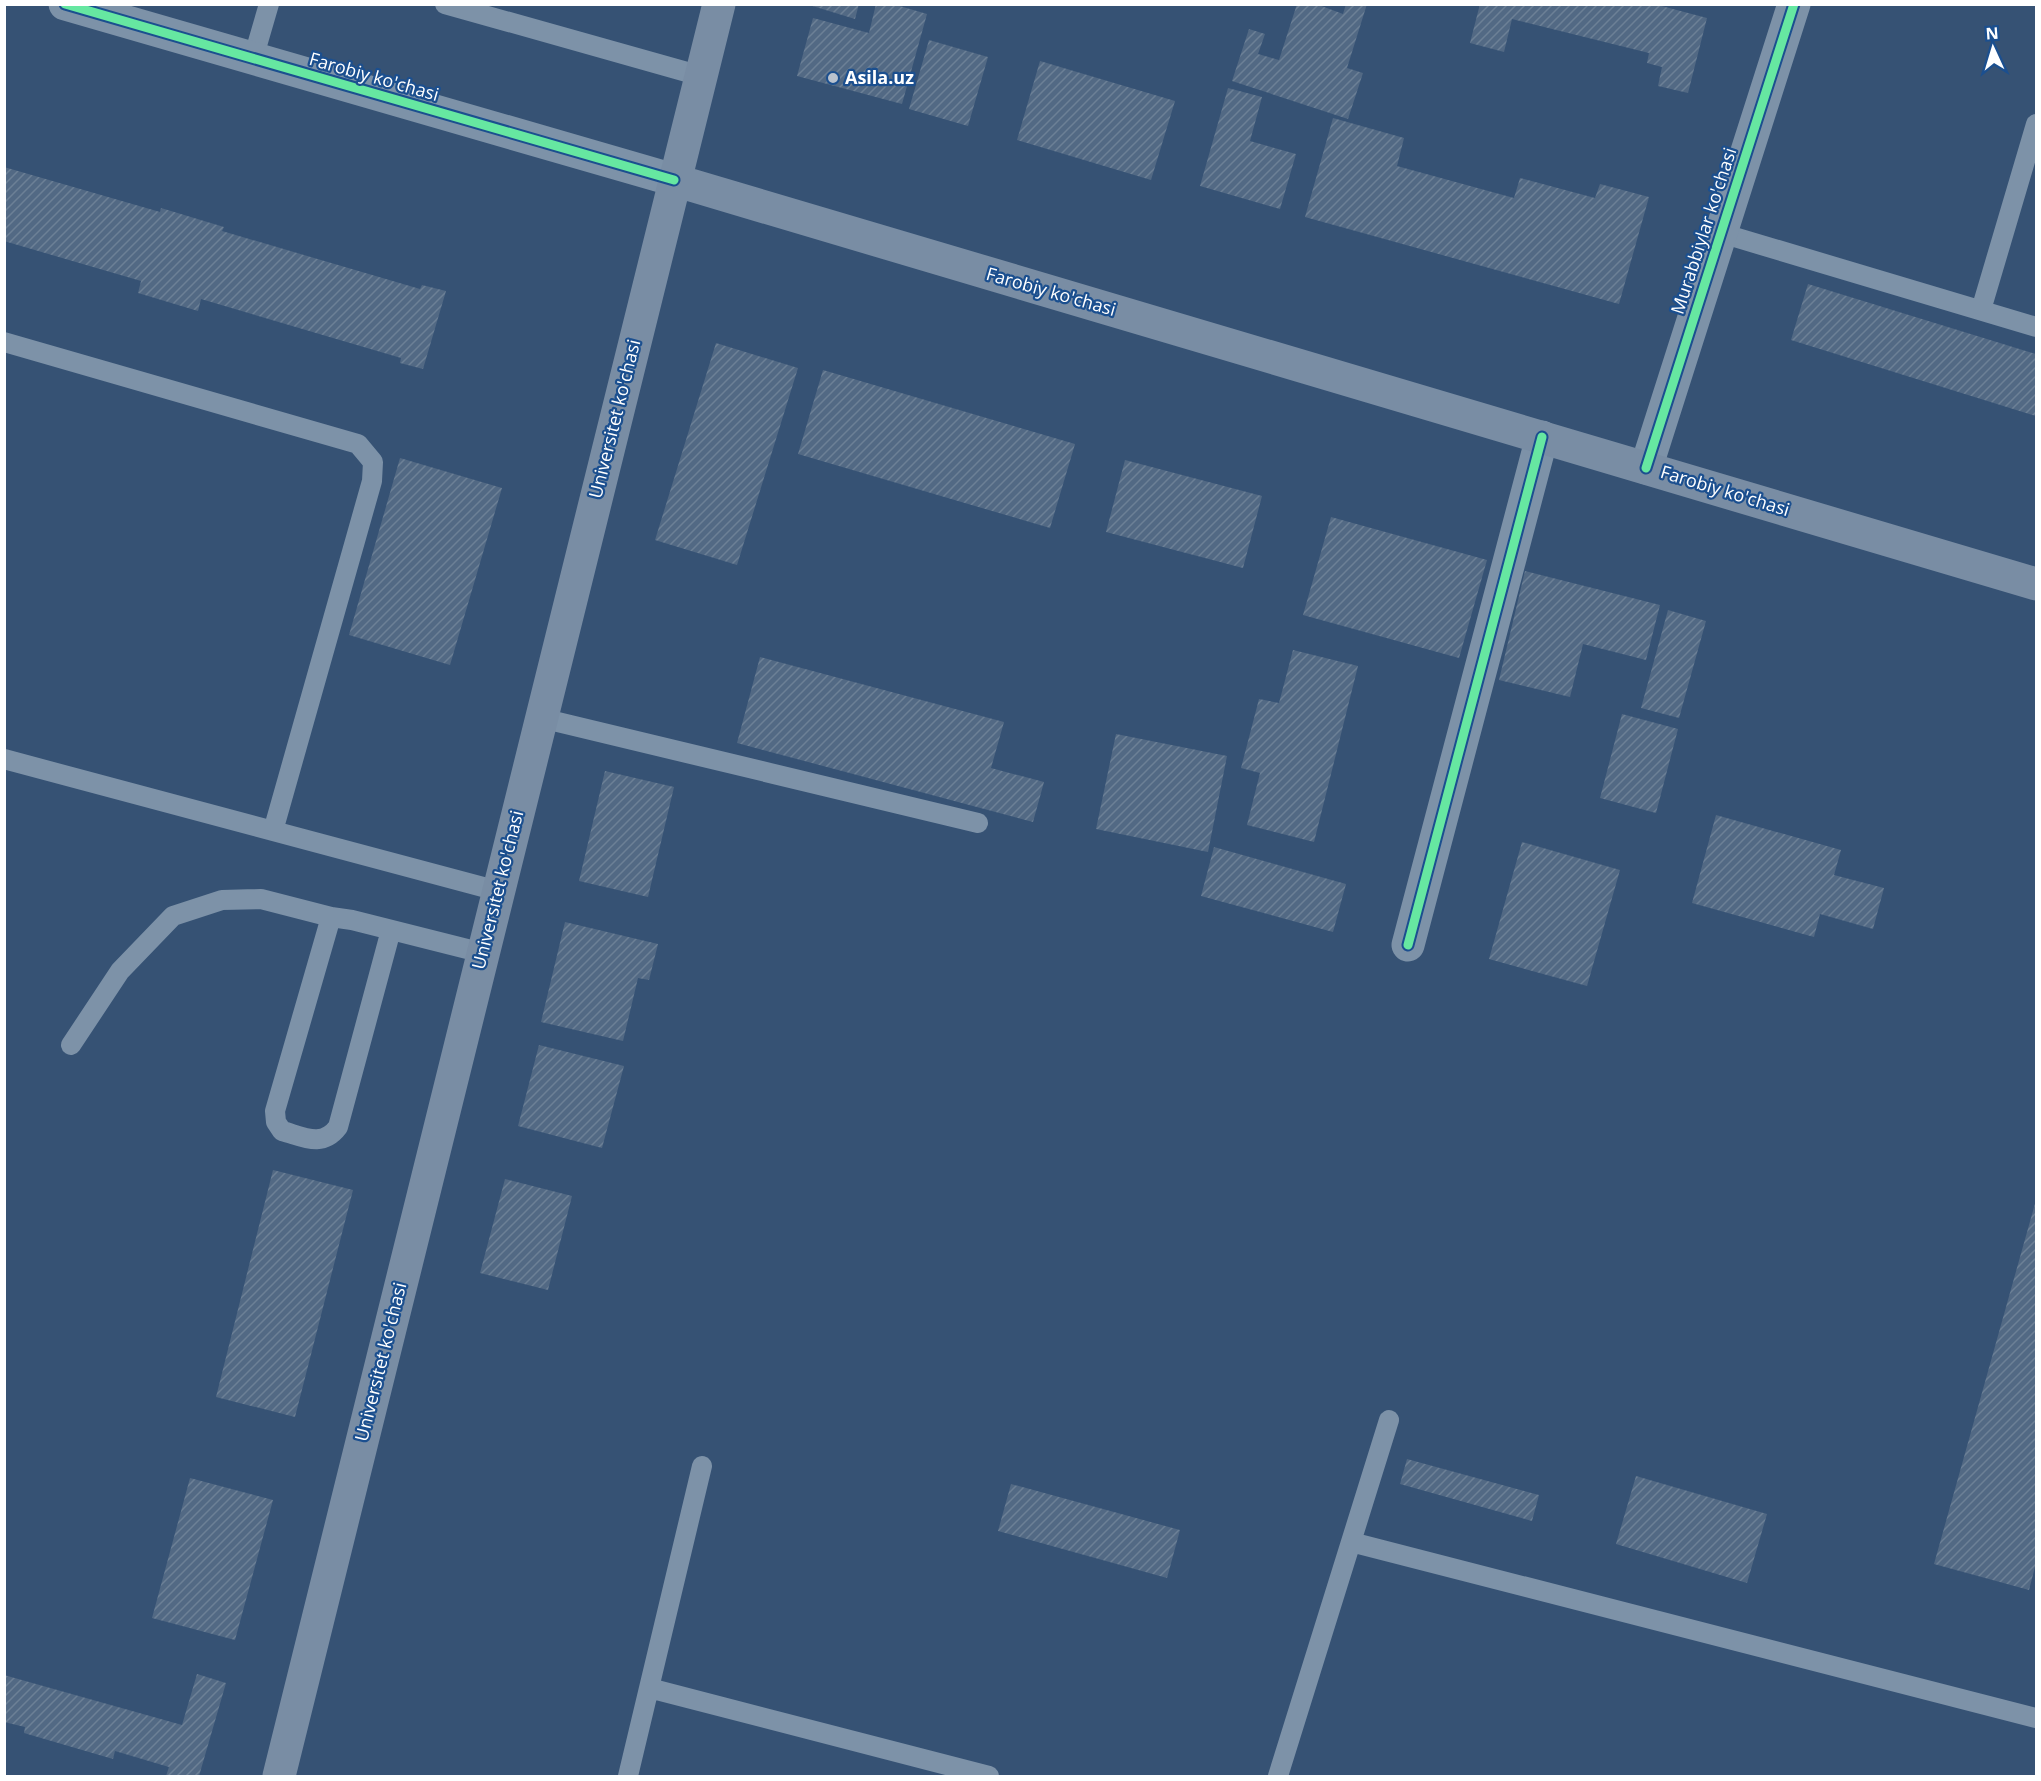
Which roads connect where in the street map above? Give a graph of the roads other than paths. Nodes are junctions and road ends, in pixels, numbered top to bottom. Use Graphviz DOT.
graph roads {
  1 [pos="65,4"];
  2 [pos="269,4"];
  3 [pos="445,4"];
  4 [pos="1794,4"];
  5 [pos="716,5"];
  6 [pos="253,59"];
  7 [pos="700,76"];
  8 [pos="2037,124"];
  9 [pos="674,180"];
  10 [pos="1721,233"];
  11 [pos="1981,310"];
  12 [pos="2037,327"];
  13 [pos="4,342"];
  14 [pos="1542,437"];
  15 [pos="1646,468"];
  16 [pos="2037,584"];
  17 [pos="541,718"];
  18 [pos="4,759"];
  19 [pos="978,824"];
  20 [pos="273,831"];
  21 [pos="498,891"];
  22 [pos="331,917"];
  23 [pos="391,930"];
  24 [pos="1408,945"];
  25 [pos="483,953"];
  26 [pos="71,1045"];
  27 [pos="1389,1420"];
  28 [pos="702,1466"];
  29 [pos="1351,1542"];
  30 [pos="649,1688"];
  31 [pos="2037,1718"];
  32 [pos="279,1776"];
  33 [pos="628,1776"];
  34 [pos="989,1776"];
  35 [pos="1278,1776"];
  1 -- 6 [label="street, Farobiy ko'chasi"];
  2 -- 6 [label="lane"];
  3 -- 7 [label="lane"];
  4 -- 10 [label="street, Murabbiylar ko'chasi"];
  5 -- 7 [label="main road, Universitet ko'chasi"];
  6 -- 9 [label="street, Farobiy ko'chasi"];
  7 -- 9 [label="main road, Universitet ko'chasi"];
  8 -- 11 [label="lane"];
  9 -- 14 [label="main road, Farobiy ko'chasi"];
  9 -- 17 [label="main road, Universitet ko'chasi"];
  10 -- 11 [label="lane"];
  10 -- 15 [label="street, Murabbiylar ko'chasi"];
  11 -- 12 [label="lane"];
  13 -- 20 [label="lane"];
  14 -- 15 [label="main road, Farobiy ko'chasi"];
  14 -- 24 [label="street"];
  15 -- 16 [label="main road, Farobiy ko'chasi"];
  17 -- 19 [label="lane"];
  17 -- 21 [label="main road, Universitet ko'chasi"];
  18 -- 20 [label="lane"];
  20 -- 21 [label="lane"];
  21 -- 25 [label="main road, Universitet ko'chasi"];
  22 -- 23 [label="lane"];
  22 -- 23 [label="lane"];
  22 -- 26 [label="lane"];
  23 -- 25 [label="lane"];
  25 -- 32 [label="main road, Universitet ko'chasi"];
  27 -- 29 [label="lane"];
  28 -- 30 [label="lane"];
  29 -- 31 [label="lane"];
  29 -- 35 [label="lane"];
  30 -- 33 [label="lane"];
  30 -- 34 [label="lane"];
}
